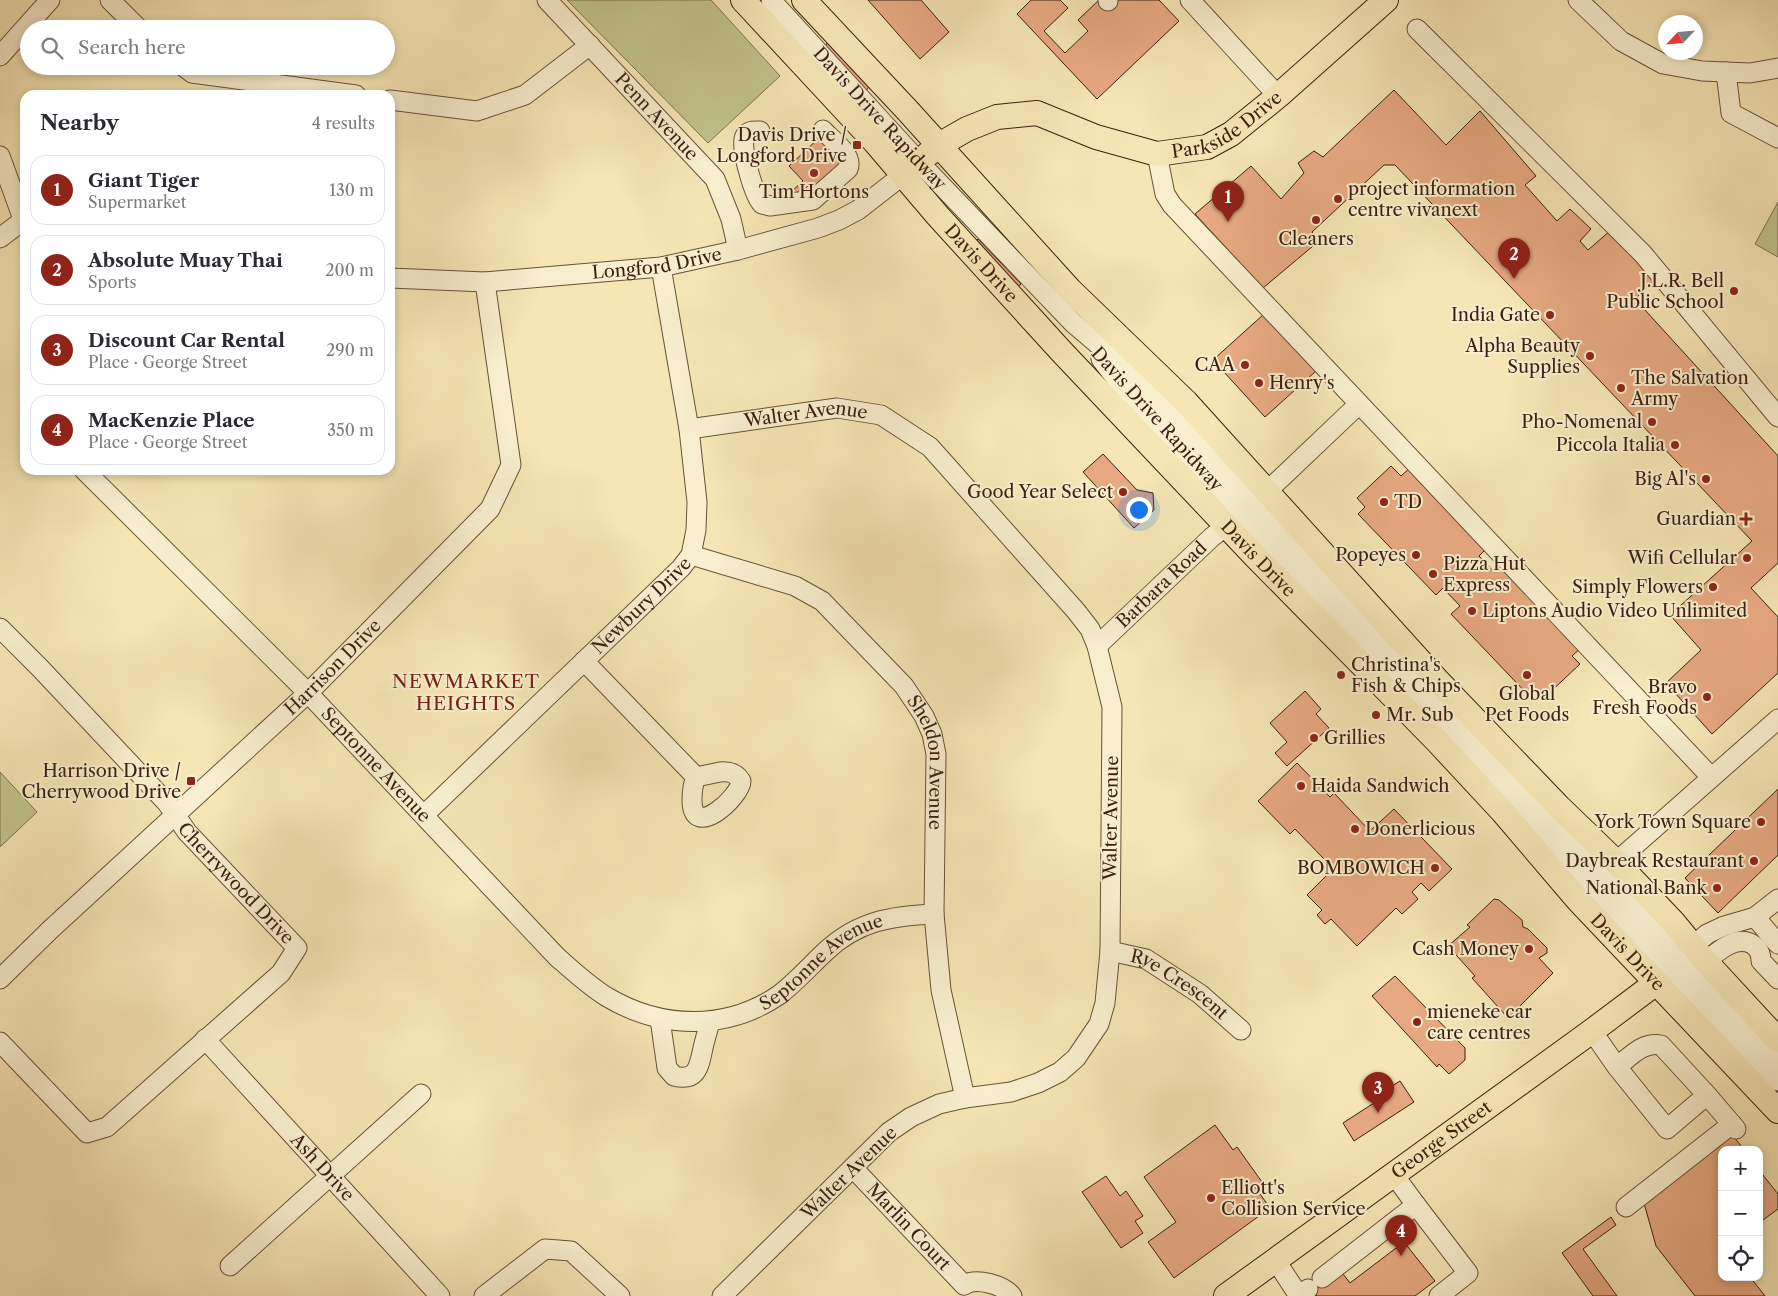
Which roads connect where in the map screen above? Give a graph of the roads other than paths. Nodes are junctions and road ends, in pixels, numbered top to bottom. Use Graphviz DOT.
graph roads {
  1 [pos="50,0"];
  2 [pos="110,0"];
  3 [pos="547,0"];
  4 [pos="743,0"];
  5 [pos="771,0"];
  6 [pos="804,0"];
  7 [pos="1190,0"];
  8 [pos="1578,0"];
  9 [pos="1383,1"];
  10 [pos="32,20"];
  11 [pos="130,20"];
  12 [pos="1417,29"];
  13 [pos="20,34"];
  14 [pos="590,46"];
  15 [pos="0,56"];
  16 [pos="1778,68"];
  17 [pos="1726,72"];
  18 [pos="207,75"];
  19 [pos="319,90"];
  20 [pos="1278,96"];
  21 [pos="395,101"];
  22 [pos="823,130"];
  23 [pos="760,131"];
  24 [pos="1778,138"];
  25 [pos="939,146"];
  26 [pos="1157,154"];
  27 [pos="0,156"];
  28 [pos="912,169"];
  29 [pos="20,208"];
  30 [pos="20,222"];
  31 [pos="0,238"];
  32 [pos="738,250"];
  33 [pos="661,267"];
  34 [pos="395,278"];
  35 [pos="485,282"];
  36 [pos="1359,404"];
  37 [pos="1778,416"];
  38 [pos="689,429"];
  39 [pos="89,475"];
  40 [pos="1247,508"];
  41 [pos="691,555"];
  42 [pos="0,628"];
  43 [pos="1097,646"];
  44 [pos="584,661"];
  45 [pos="308,692"];
  46 [pos="1778,719"];
  47 [pos="696,777"];
  48 [pos="1711,777"];
  49 [pos="424,815"];
  50 [pos="175,816"];
  51 [pos="1616,862"];
  52 [pos="1778,899"];
  53 [pos="934,914"];
  54 [pos="1755,917"];
  55 [pos="1778,944"];
  56 [pos="1110,951"];
  57 [pos="1683,966"];
  58 [pos="1772,968"];
  59 [pos="0,979"];
  60 [pos="660,1020"];
  61 [pos="710,1021"];
  62 [pos="1241,1030"];
  63 [pos="1592,1031"];
  64 [pos="205,1039"];
  65 [pos="1778,1040"];
  66 [pos="0,1042"];
  67 [pos="1778,1060"];
  68 [pos="1616,1067"];
  69 [pos="1778,1081"];
  70 [pos="421,1094"];
  71 [pos="1707,1095"];
  72 [pos="965,1098"];
  73 [pos="1778,1111"];
  74 [pos="853,1168"];
  75 [pos="330,1175"];
  76 [pos="1394,1175"];
  77 [pos="1416,1205"];
  78 [pos="1626,1207"];
  79 [pos="1276,1261"];
  80 [pos="230,1266"];
  81 [pos="962,1290"];
  82 [pos="440,1296"];
  83 [pos="484,1296"];
  84 [pos="620,1296"];
  85 [pos="722,1296"];
  86 [pos="1012,1296"];
  87 [pos="1226,1296"];
  88 [pos="1439,1296"];
  1 -- 10 [label="street"];
  2 -- 11 [label="street"];
  3 -- 14 [label="street, Penn Avenue"];
  4 -- 28 [label="main road, Davis Drive"];
  5 -- 28 [label="street, Davis Drive Rapidway"];
  6 -- 25 [label="main road, Davis Drive"];
  7 -- 20 [label="street"];
  8 -- 17 [label="street"];
  9 -- 20 [label="main road, Parkside Drive"];
  12 -- 37 [label="street"];
  13 -- 15 [label="street"];
  14 -- 21 [label="street"];
  14 -- 32 [label="street, Penn Avenue"];
  16 -- 17 [label="street"];
  17 -- 24 [label="street"];
  18 -- 19 [label="street"];
  20 -- 26 [label="main road, Parkside Drive"];
  22 -- 23 [label="street"];
  25 -- 26 [label="main road, Parkside Drive"];
  25 -- 28 [label="main road, Parkside Drive"];
  25 -- 40 [label="main road, Davis Drive"];
  26 -- 36 [label="street"];
  27 -- 29 [label="street"];
  28 -- 32 [label="street, Longford Drive"];
  28 -- 40 [label="street, Davis Drive Rapidway"];
  28 -- 40 [label="main road, Davis Drive"];
  30 -- 31 [label="street"];
  32 -- 33 [label="street, Longford Drive"];
  33 -- 35 [label="street, Longford Drive"];
  33 -- 38 [label="street, Newbury Drive"];
  34 -- 35 [label="street, Longford Drive"];
  35 -- 45 [label="street, Harrison Drive"];
  36 -- 40 [label="street, Barbara Road"];
  36 -- 48 [label="street"];
  38 -- 41 [label="street, Newbury Drive"];
  38 -- 43 [label="street, Walter Avenue"];
  39 -- 45 [label="street, Septonne Avenue"];
  40 -- 43 [label="street, Barbara Road"];
  40 -- 51 [label="main road, Davis Drive"];
  40 -- 57 [label="street, Davis Drive Rapidway"];
  40 -- 57 [label="main road, Davis Drive"];
  41 -- 44 [label="street, Newbury Drive"];
  41 -- 53 [label="street, Sheldon Avenue"];
  42 -- 50 [label="street, Cherrywood Drive"];
  43 -- 56 [label="street, Walter Avenue"];
  44 -- 47 [label="street"];
  44 -- 49 [label="street, Newbury Drive"];
  45 -- 49 [label="street, Septonne Avenue"];
  45 -- 50 [label="street, Harrison Drive"];
  46 -- 48 [label="street"];
  47 -- 47 [label="street"];
  48 -- 51 [label="street"];
  49 -- 60 [label="street, Septonne Avenue"];
  50 -- 59 [label="street, Harrison Drive"];
  50 -- 64 [label="street, Cherrywood Drive"];
  51 -- 57 [label="main road, Davis Drive"];
  52 -- 54 [label="street"];
  53 -- 61 [label="street, Septonne Avenue"];
  53 -- 72 [label="street, Sheldon Avenue"];
  54 -- 55 [label="street"];
  54 -- 57 [label="street"];
  56 -- 62 [label="street, Rye Crescent"];
  56 -- 72 [label="street, Walter Avenue"];
  57 -- 58 [label="street"];
  57 -- 63 [label="main road, George Street"];
  57 -- 65 [label="main road, Davis Drive"];
  57 -- 67 [label="street, Davis Drive Rapidway"];
  57 -- 69 [label="street, Davis Drive Rapidway"];
  57 -- 73 [label="main road, Davis Drive"];
  60 -- 61 [label="street, Septonne Avenue"];
  60 -- 61 [label="street"];
  63 -- 68 [label="street"];
  63 -- 76 [label="main road, George Street"];
  64 -- 66 [label="street, Cherrywood Drive"];
  64 -- 75 [label="street, Ash Drive"];
  68 -- 71 [label="street"];
  68 -- 71 [label="street"];
  70 -- 75 [label="street"];
  71 -- 78 [label="street"];
  72 -- 74 [label="street, Walter Avenue"];
  74 -- 81 [label="street, Marlin Court"];
  74 -- 85 [label="street, Walter Avenue"];
  75 -- 80 [label="street"];
  75 -- 82 [label="street, Ash Drive"];
  76 -- 77 [label="street"];
  76 -- 79 [label="main road, George Street"];
  77 -- 79 [label="street"];
  77 -- 88 [label="street"];
  79 -- 87 [label="main road, George Street"];
  81 -- 86 [label="street, Marlin Court"];
  83 -- 84 [label="street"];
}
